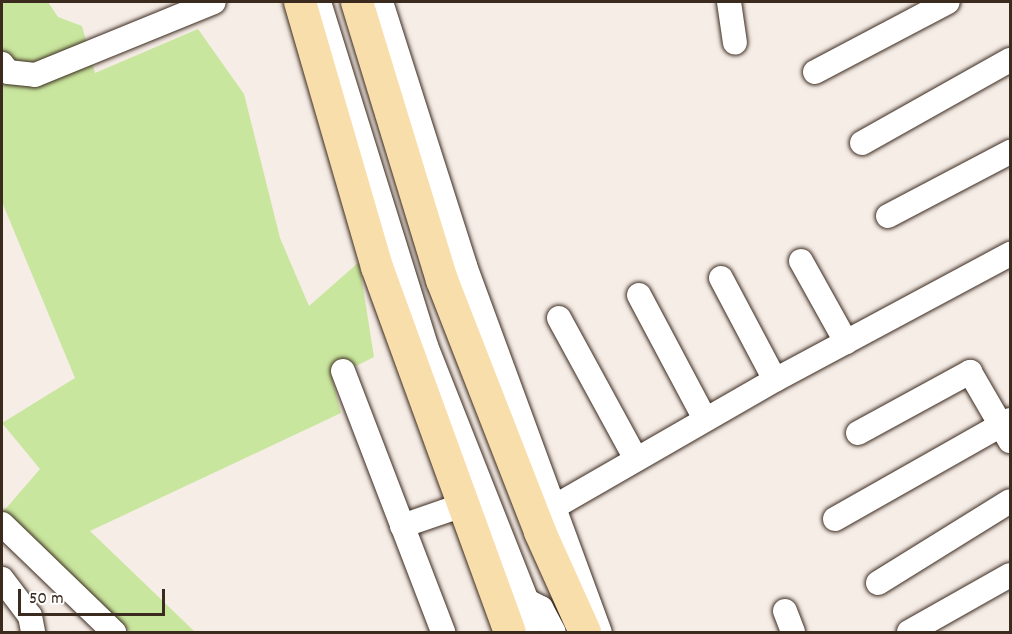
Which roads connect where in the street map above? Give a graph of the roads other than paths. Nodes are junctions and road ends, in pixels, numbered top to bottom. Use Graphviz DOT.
graph roads {
  1 [pos="214,2"];
  2 [pos="300,2"];
  3 [pos="319,2"];
  4 [pos="357,2"];
  5 [pos="381,2"];
  6 [pos="729,2"];
  7 [pos="948,2"];
  8 [pos="735,43"];
  9 [pos="1011,60"];
  10 [pos="2,64"];
  11 [pos="815,72"];
  12 [pos="862,143"];
  13 [pos="1011,152"];
  14 [pos="888,216"];
  15 [pos="1011,254"];
  16 [pos="801,261"];
  17 [pos="721,278"];
  18 [pos="639,295"];
  19 [pos="559,318"];
  20 [pos="846,342"];
  21 [pos="343,371"];
  22 [pos="775,380"];
  23 [pos="705,419"];
  24 [pos="1007,429"];
  25 [pos="858,432"];
  26 [pos="636,459"];
  27 [pos="1011,501"];
  28 [pos="460,506"];
  29 [pos="554,507"];
  30 [pos="835,519"];
  31 [pos="2,524"];
  32 [pos="402,526"];
  33 [pos="1011,575"];
  34 [pos="2,579"];
  35 [pos="878,583"];
  36 [pos="527,601"];
  37 [pos="33,633"];
  38 [pos="114,633"];
  39 [pos="443,633"];
  40 [pos="510,633"];
  41 [pos="528,633"];
  42 [pos="554,633"];
  43 [pos="585,633"];
  44 [pos="600,633"];
  45 [pos="909,633"];
  1 -- 10 [label="street"];
  2 -- 28 [label="main road"];
  3 -- 36 [label="street"];
  4 -- 43 [label="main road"];
  5 -- 29 [label="street"];
  6 -- 8 [label="street"];
  7 -- 11 [label="street"];
  9 -- 12 [label="street"];
  13 -- 14 [label="street"];
  15 -- 20 [label="street"];
  16 -- 20 [label="street"];
  17 -- 22 [label="street"];
  18 -- 23 [label="street"];
  19 -- 26 [label="street"];
  20 -- 22 [label="street"];
  21 -- 32 [label="street"];
  22 -- 23 [label="street"];
  23 -- 26 [label="street"];
  24 -- 25 [label="street"];
  24 -- 30 [label="street"];
  26 -- 29 [label="street"];
  27 -- 35 [label="street"];
  28 -- 32 [label="street"];
  28 -- 40 [label="main road"];
  29 -- 44 [label="street"];
  31 -- 38 [label="street"];
  32 -- 39 [label="street"];
  33 -- 45 [label="street"];
  34 -- 37 [label="street"];
  36 -- 41 [label="street"];
  36 -- 42 [label="street"];
}
